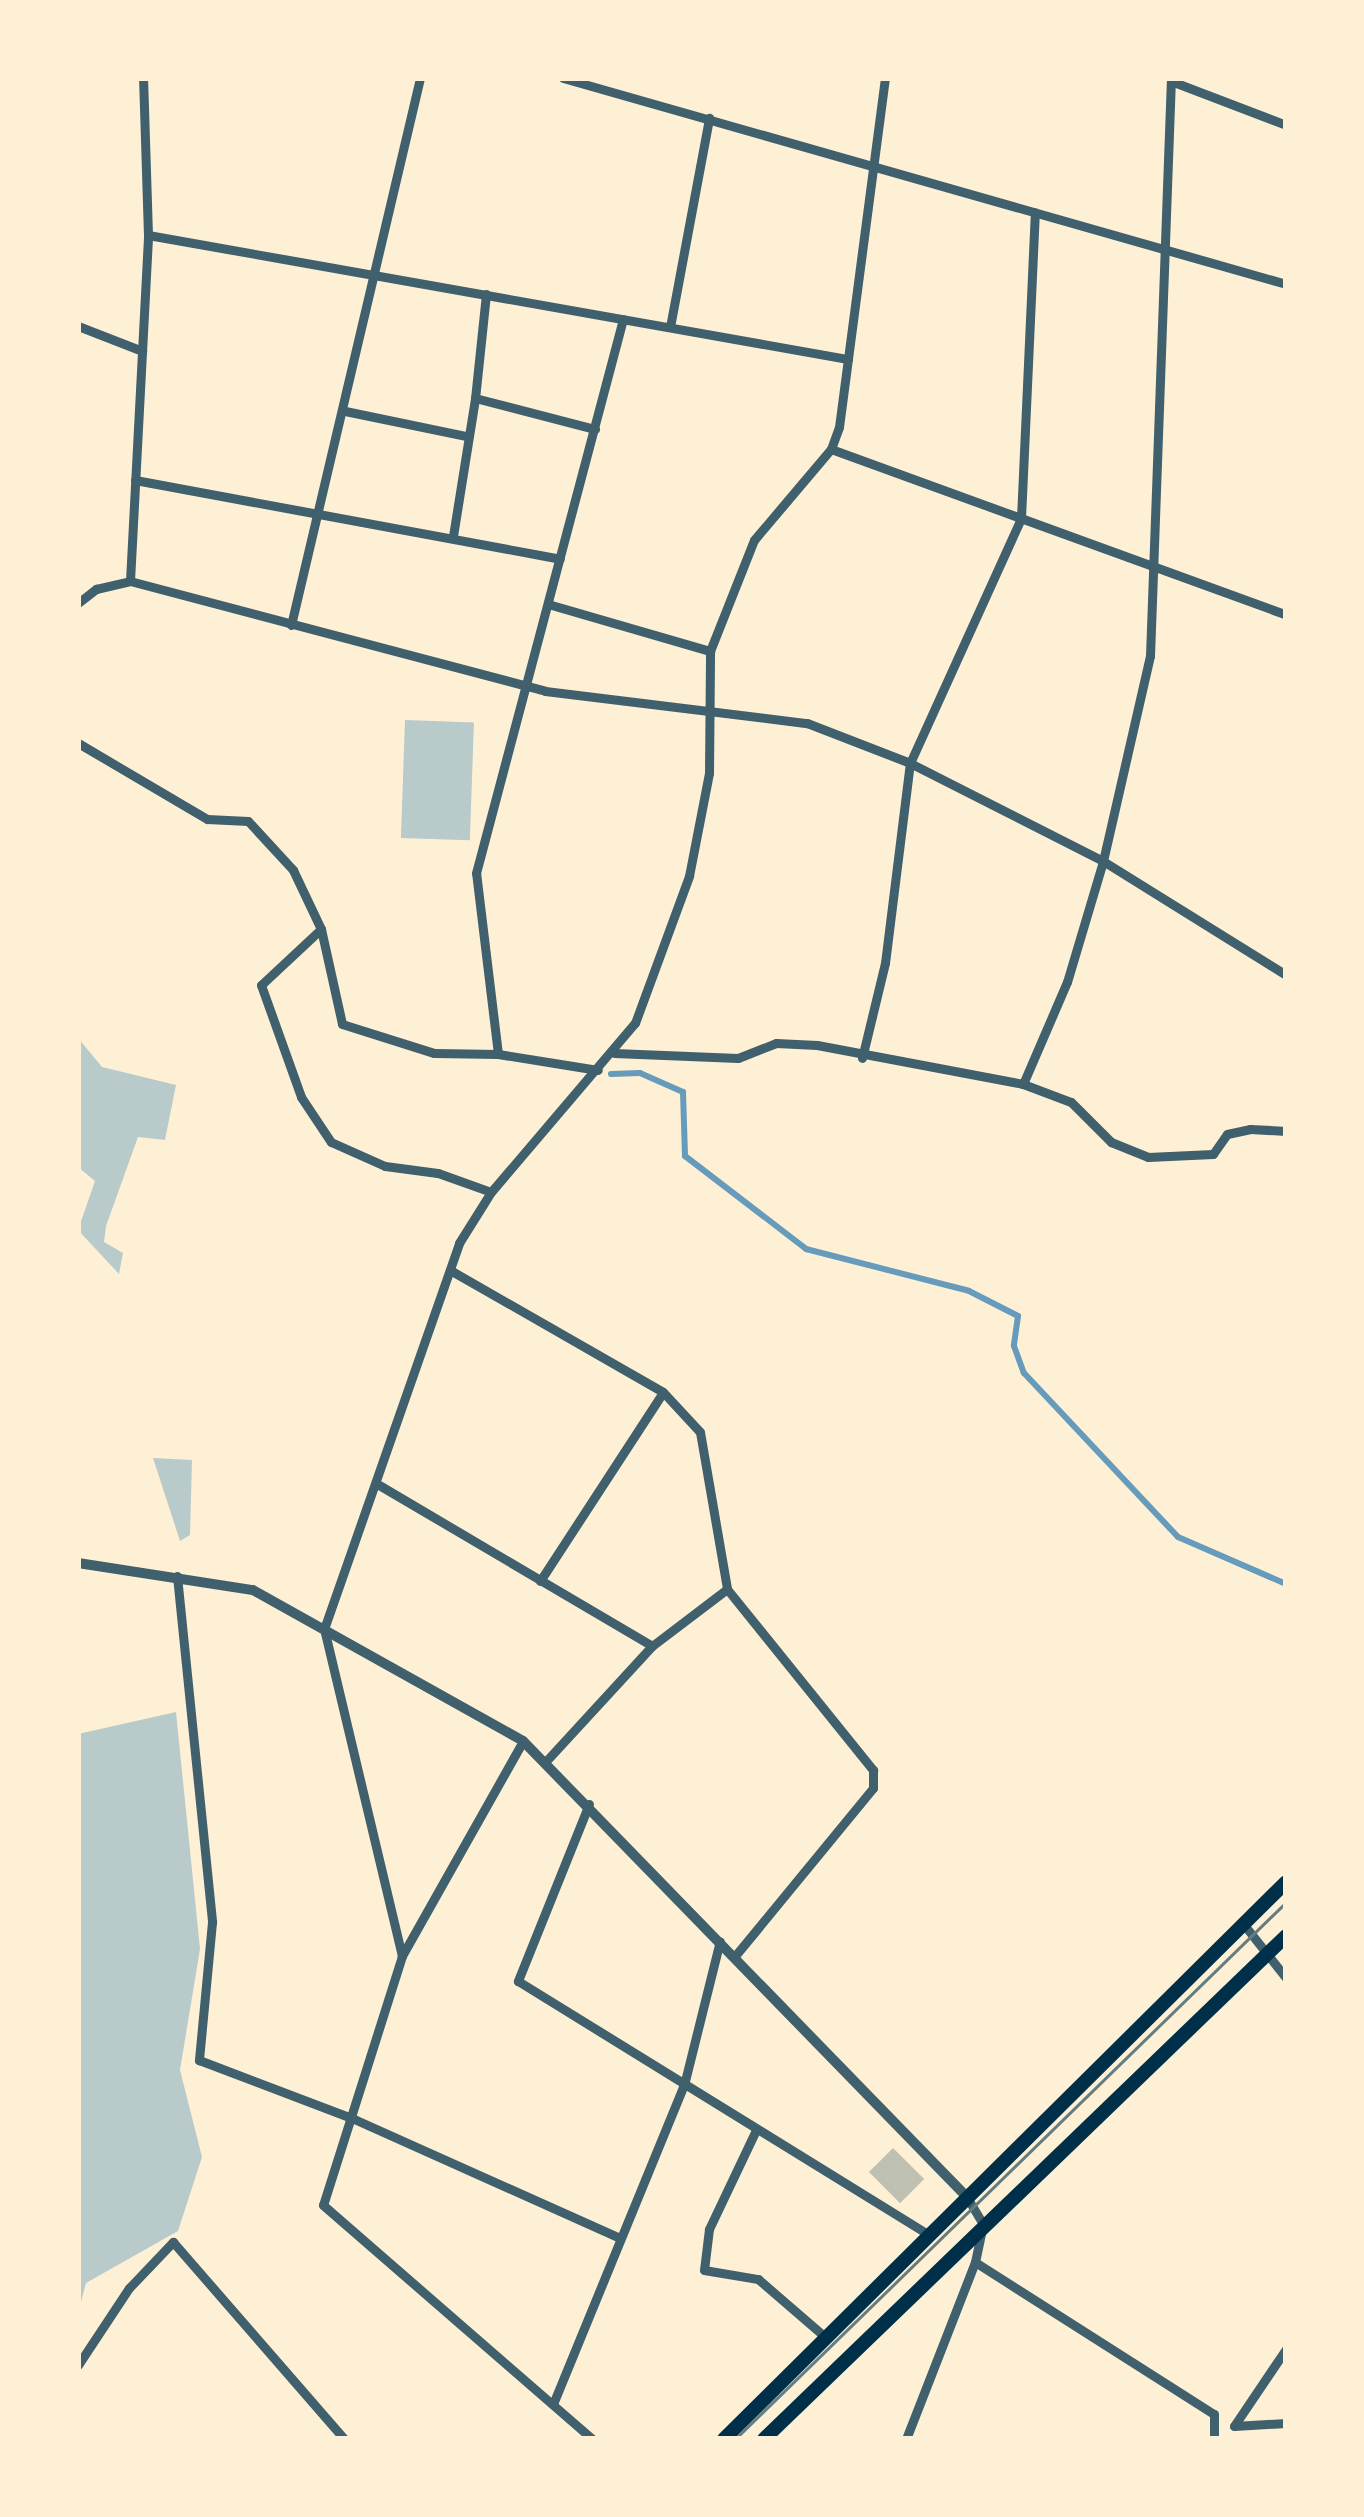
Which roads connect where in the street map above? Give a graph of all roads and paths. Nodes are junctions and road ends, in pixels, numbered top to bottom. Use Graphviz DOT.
graph roads {
  1 [pos="143,78"];
  2 [pos="420,78"];
  3 [pos="563,78"];
  4 [pos="885,78"];
  5 [pos="1171,80"];
  6 [pos="709,118"];
  7 [pos="1286,125"];
  8 [pos="874,165"];
  9 [pos="1035,212"];
  10 [pos="148,235"];
  11 [pos="1163,249"];
  12 [pos="376,274"];
  13 [pos="1286,284"];
  14 [pos="486,294"];
  15 [pos="623,320"];
  16 [pos="78,326"];
  17 [pos="670,327"];
  18 [pos="142,352"];
  19 [pos="848,359"];
  20 [pos="475,398"];
  21 [pos="345,411"];
  22 [pos="596,429"];
  23 [pos="466,436"];
  24 [pos="831,449"];
  25 [pos="135,480"];
  26 [pos="321,509"];
  27 [pos="1021,518"];
  28 [pos="453,536"];
  29 [pos="560,559"];
  30 [pos="1152,568"];
  31 [pos="130,581"];
  32 [pos="78,603"];
  33 [pos="548,604"];
  34 [pos="1286,615"];
  35 [pos="291,625"];
  36 [pos="710,651"];
  37 [pos="528,686"];
  38 [pos="710,711"];
  39 [pos="78,743"];
  40 [pos="910,763"];
  41 [pos="1103,861"];
  42 [pos="321,928"];
  43 [pos="1286,975"];
  44 [pos="614,1053"];
  45 [pos="498,1054"];
  46 [pos="862,1058"];
  47 [pos="598,1070"];
  48 [pos="1023,1084"];
  49 [pos="1286,1131"];
  50 [pos="491,1192"];
  51 [pos="450,1270"];
  52 [pos="663,1392"];
  53 [pos="379,1485"];
  54 [pos="78,1563"];
  55 [pos="177,1576"];
  56 [pos="540,1581"];
  57 [pos="727,1589"];
  58 [pos="324,1629"];
  59 [pos="652,1646"];
  60 [pos="523,1741"];
  61 [pos="548,1760"];
  62 [pos="589,1804"];
  63 [pos="1283,1892"];
  64 [pos="1245,1926"];
  65 [pos="1286,1936"];
  66 [pos="720,1941"];
  67 [pos="1266,1954"];
  68 [pos="402,1956"];
  69 [pos="735,1956"];
  70 [pos="1286,1978"];
  71 [pos="684,2085"];
  72 [pos="353,2119"];
  73 [pos="756,2130"];
  74 [pos="966,2196"];
  75 [pos="983,2224"];
  76 [pos="927,2234"];
  77 [pos="620,2238"];
  78 [pos="975,2262"];
  79 [pos="824,2336"];
  80 [pos="1286,2349"];
  81 [pos="78,2365"];
  82 [pos="553,2404"];
  83 [pos="1286,2422"];
  84 [pos="1234,2426"];
  85 [pos="1215,2433"];
  86 [pos="344,2439"];
  87 [pos="592,2439"];
  88 [pos="724,2439"];
  89 [pos="764,2439"];
  90 [pos="906,2439"];
  1 -- 10 [label="street"];
  2 -- 12 [label="street"];
  3 -- 6 [label="street"];
  4 -- 8 [label="street"];
  5 -- 7 [label="street"];
  5 -- 11 [label="street"];
  6 -- 8 [label="street"];
  6 -- 17 [label="street"];
  8 -- 9 [label="street"];
  8 -- 19 [label="street"];
  9 -- 11 [label="street"];
  9 -- 27 [label="street"];
  10 -- 12 [label="street"];
  10 -- 18 [label="street"];
  11 -- 13 [label="street"];
  11 -- 30 [label="street"];
  12 -- 14 [label="street"];
  12 -- 21 [label="street"];
  14 -- 15 [label="street"];
  14 -- 20 [label="street"];
  15 -- 17 [label="street"];
  15 -- 22 [label="street"];
  16 -- 18 [label="street"];
  17 -- 19 [label="street"];
  18 -- 25 [label="street"];
  19 -- 24 [label="street"];
  20 -- 22 [label="street"];
  20 -- 23 [label="street"];
  21 -- 23 [label="street"];
  21 -- 26 [label="street"];
  22 -- 29 [label="street"];
  23 -- 28 [label="street"];
  24 -- 27 [label="street"];
  24 -- 36 [label="street"];
  25 -- 26 [label="street"];
  25 -- 31 [label="street"];
  26 -- 28 [label="street"];
  26 -- 35 [label="street"];
  27 -- 30 [label="street"];
  27 -- 40 [label="street"];
  28 -- 29 [label="street"];
  29 -- 33 [label="street"];
  30 -- 34 [label="street"];
  30 -- 41 [label="street"];
  31 -- 32 [label="street"];
  31 -- 35 [label="street"];
  33 -- 36 [label="street"];
  33 -- 37 [label="street"];
  35 -- 37 [label="street"];
  36 -- 38 [label="street"];
  37 -- 38 [label="street"];
  37 -- 45 [label="street"];
  38 -- 40 [label="street"];
  38 -- 44 [label="street"];
  39 -- 42 [label="street"];
  40 -- 41 [label="street"];
  40 -- 46 [label="street"];
  41 -- 43 [label="street"];
  41 -- 48 [label="street"];
  42 -- 45 [label="street"];
  42 -- 50 [label="street"];
  44 -- 46 [label="street"];
  44 -- 47 [label="street"];
  45 -- 47 [label="street"];
  46 -- 48 [label="street"];
  47 -- 50 [label="street"];
  48 -- 49 [label="street"];
  50 -- 51 [label="street"];
  51 -- 52 [label="street"];
  51 -- 53 [label="street"];
  52 -- 56 [label="street"];
  52 -- 57 [label="street"];
  53 -- 56 [label="street"];
  53 -- 58 [label="street"];
  54 -- 55 [label="street"];
  55 -- 58 [label="street"];
  55 -- 72 [label="street"];
  56 -- 59 [label="street"];
  57 -- 59 [label="street"];
  57 -- 69 [label="street"];
  58 -- 60 [label="street"];
  58 -- 68 [label="street"];
  59 -- 61 [label="street"];
  60 -- 61 [label="street"];
  60 -- 68 [label="street"];
  61 -- 62 [label="street"];
  62 -- 66 [label="street"];
  62 -- 71 [label="street"];
  63 -- 64 [label="main road"];
  64 -- 67 [label="street"];
  64 -- 74 [label="main road"];
  65 -- 67 [label="main road"];
  66 -- 69 [label="street"];
  66 -- 71 [label="street"];
  67 -- 70 [label="street"];
  67 -- 75 [label="main road"];
  68 -- 72 [label="street"];
  69 -- 74 [label="street"];
  71 -- 73 [label="street"];
  71 -- 77 [label="street"];
  72 -- 77 [label="street"];
  72 -- 82 [label="street"];
  73 -- 76 [label="street"];
  73 -- 79 [label="street"];
  74 -- 75 [label="street"];
  74 -- 76 [label="main road"];
  75 -- 78 [label="street"];
  75 -- 89 [label="main road"];
  76 -- 79 [label="main road"];
  77 -- 82 [label="street"];
  78 -- 85 [label="street"];
  78 -- 90 [label="street"];
  79 -- 88 [label="main road"];
  80 -- 84 [label="street"];
  81 -- 86 [label="street"];
  82 -- 87 [label="street"];
  83 -- 84 [label="street"];
  84 -- 85 [label="street"];
}
